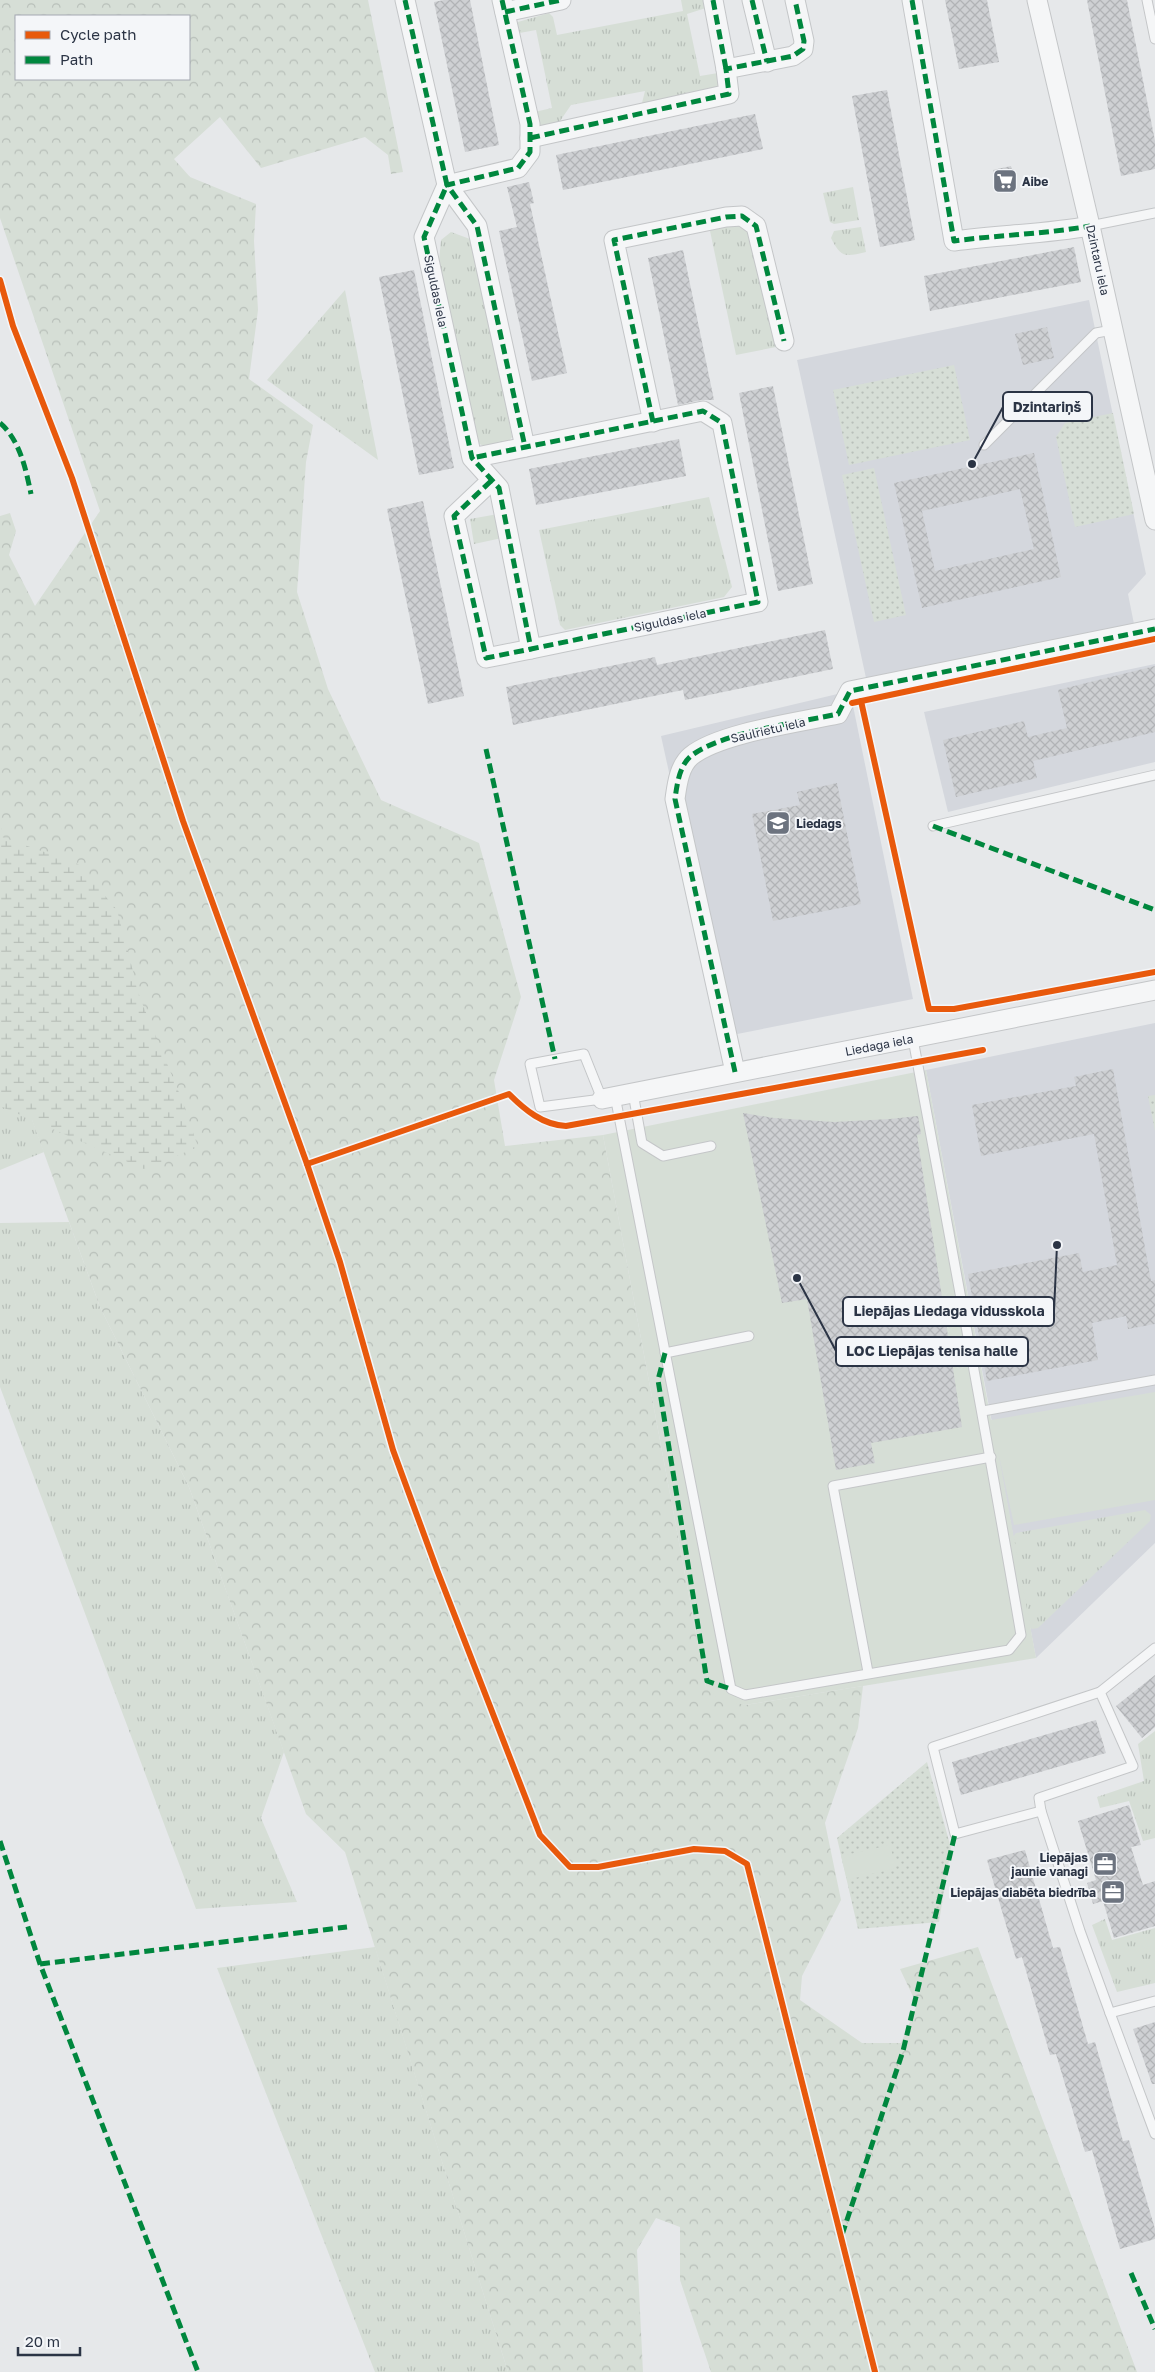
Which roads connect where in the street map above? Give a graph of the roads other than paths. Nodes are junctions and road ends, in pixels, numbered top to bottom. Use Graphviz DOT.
graph roads {
  1 [pos="406,0"];
  2 [pos="561,0"];
  3 [pos="713,0"];
  4 [pos="752,0"];
  5 [pos="795,0"];
  6 [pos="912,0"];
  7 [pos="1037,0"];
  8 [pos="1147,0"];
  9 [pos="503,6"];
  10 [pos="1155,39"];
  11 [pos="767,62"];
  12 [pos="726,69"];
  13 [pos="530,138"];
  14 [pos="447,185"];
  15 [pos="1155,213"];
  16 [pos="1090,226"];
  17 [pos="1112,330"];
  18 [pos="784,341"];
  19 [pos="653,422"];
  20 [pos="984,444"];
  21 [pos="525,447"];
  22 [pos="472,458"];
  23 [pos="491,481"];
  24 [pos="1155,520"];
  25 [pos="1155,629"];
  26 [pos="531,649"];
  27 [pos="1155,775"];
  28 [pos="933,826"];
  29 [pos="1155,990"];
  30 [pos="913,1039"];
  31 [pos="734,1072"];
  32 [pos="617,1096"];
  33 [pos="711,1146"];
  34 [pos="748,1336"];
  35 [pos="665,1353"];
  36 [pos="1155,1380"];
  37 [pos="983,1411"];
  38 [pos="991,1457"];
  39 [pos="1155,1648"];
  40 [pos="868,1672"];
  41 [pos="1100,1692"];
  42 [pos="1041,1811"];
  43 [pos="1155,2001"];
  44 [pos="1110,2013"];
  45 [pos="1155,2134"];
  1 -- 14 [label="street"];
  2 -- 9 [label="street"];
  3 -- 12 [label="street"];
  4 -- 11 [label="street"];
  5 -- 11 [label="street"];
  6 -- 16 [label="street"];
  7 -- 16 [label="street, Dzintaru iela"];
  8 -- 10 [label="lane"];
  9 -- 13 [label="street"];
  11 -- 12 [label="street"];
  12 -- 13 [label="street"];
  13 -- 14 [label="street"];
  14 -- 21 [label="street"];
  14 -- 22 [label="street, Siguldas iela"];
  15 -- 16 [label="lane"];
  16 -- 17 [label="street, Dzintaru iela"];
  17 -- 20 [label="lane"];
  17 -- 24 [label="street, Dzintaru iela"];
  18 -- 19 [label="street"];
  19 -- 21 [label="street, Siguldas iela"];
  19 -- 26 [label="street, Siguldas iela"];
  21 -- 22 [label="street, Siguldas iela"];
  22 -- 23 [label="street, Siguldas iela"];
  23 -- 26 [label="street, Siguldas iela"];
  23 -- 26 [label="street"];
  25 -- 31 [label="street, Saulrietu iela"];
  27 -- 28 [label="lane"];
  29 -- 30 [label="street, Liedaga iela"];
  30 -- 31 [label="street, Liedaga iela"];
  30 -- 37 [label="lane"];
  31 -- 32 [label="street, Liedaga iela"];
  32 -- 32 [label="lane, Liedaga iela"];
  32 -- 33 [label="lane"];
  32 -- 35 [label="lane"];
  34 -- 35 [label="lane"];
  35 -- 40 [label="lane"];
  36 -- 37 [label="lane"];
  37 -- 38 [label="lane"];
  38 -- 40 [label="lane"];
  38 -- 40 [label="lane"];
  39 -- 41 [label="lane"];
  41 -- 42 [label="lane"];
  41 -- 42 [label="lane"];
  42 -- 44 [label="lane"];
  43 -- 44 [label="lane"];
  44 -- 45 [label="lane"];
}
